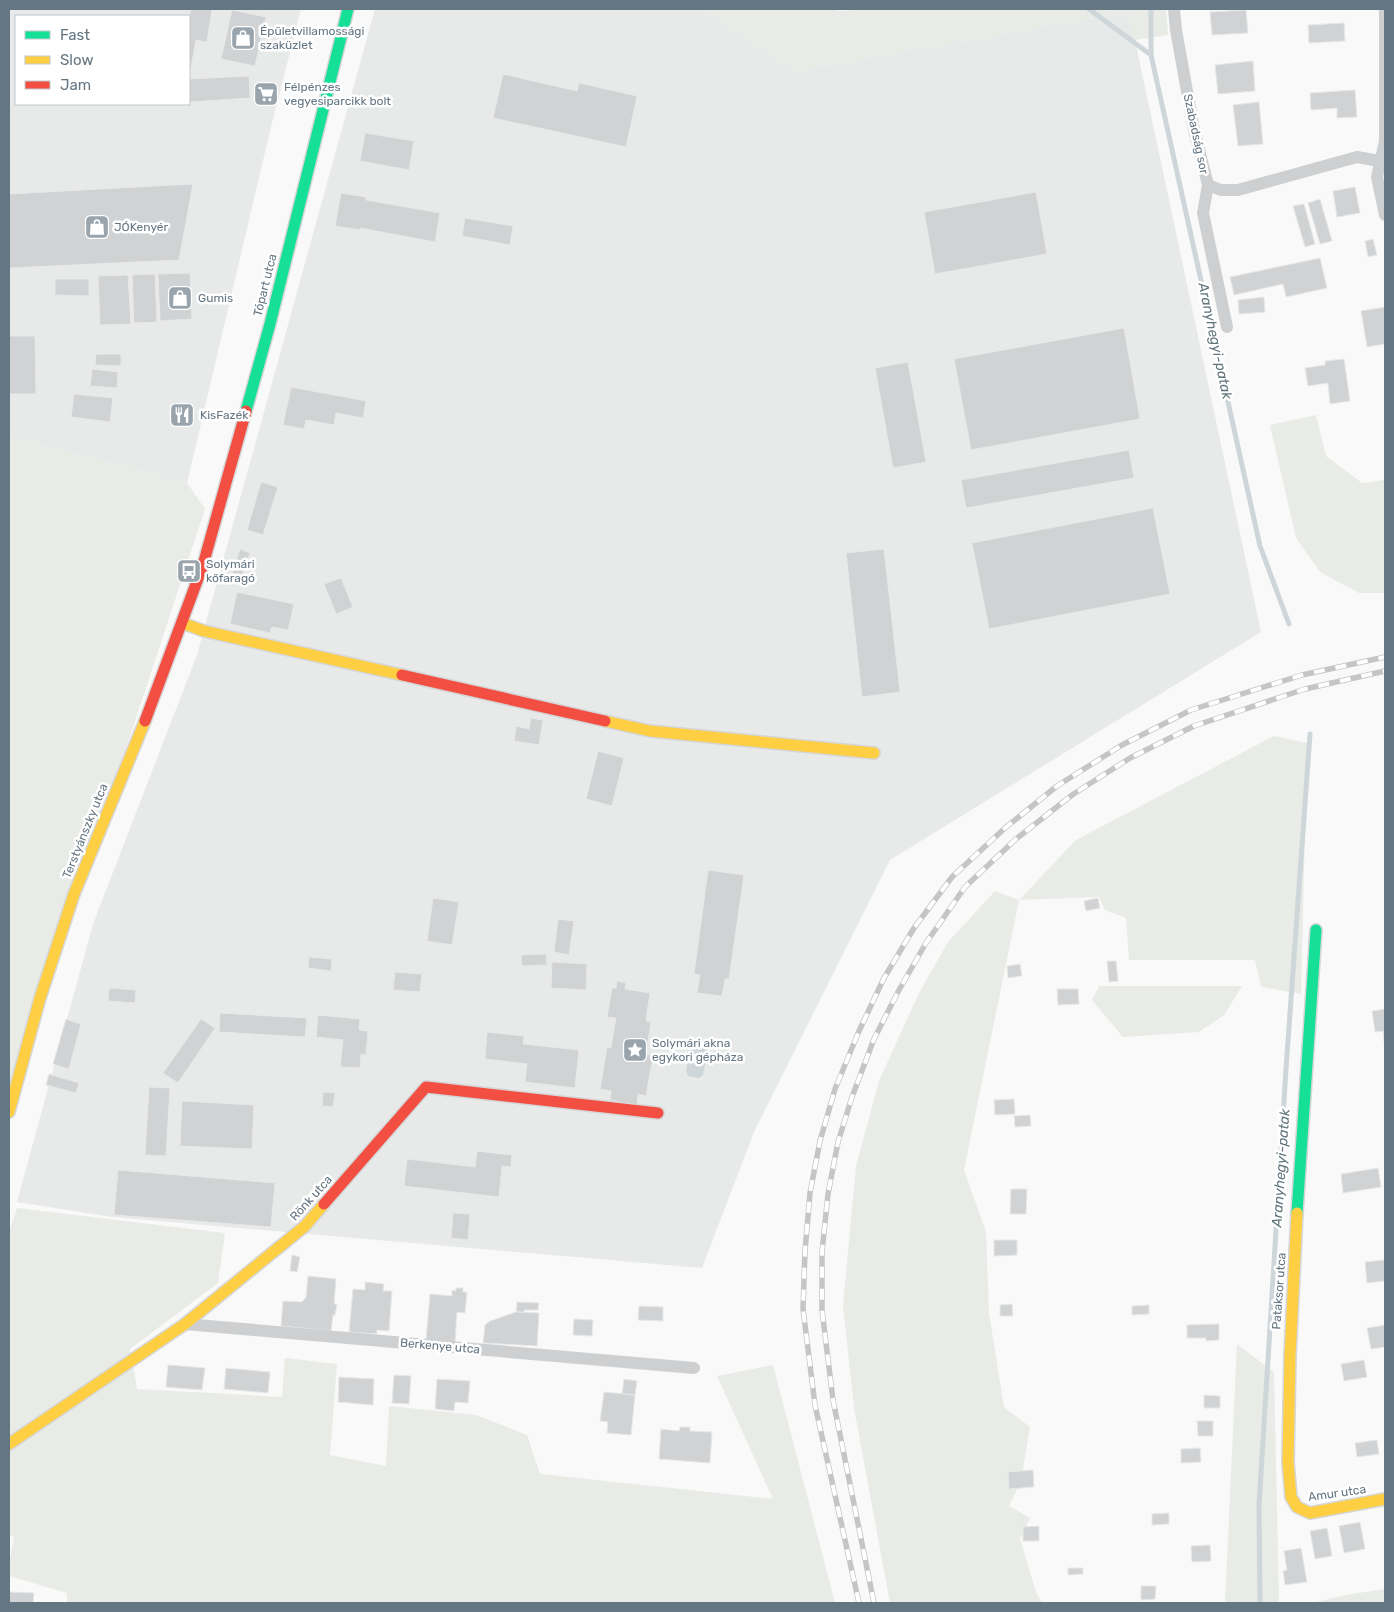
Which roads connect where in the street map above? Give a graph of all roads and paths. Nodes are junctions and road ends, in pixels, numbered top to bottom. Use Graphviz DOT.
graph roads {
  1 [pos="348,9"];
  2 [pos="1174,9"];
  3 [pos="1385,9"];
  4 [pos="1383,162"];
  5 [pos="1208,185"];
  6 [pos="1385,215"];
  7 [pos="1225,322"];
  8 [pos="203,565"];
  9 [pos="182,624"];
  10 [pos="874,753"];
  11 [pos="1316,930"];
  12 [pos="9,1112"];
  13 [pos="658,1114"];
  14 [pos="185,1324"];
  15 [pos="694,1368"];
  16 [pos="9,1444"];
  17 [pos="1385,1500"];
  18 [pos="1294,1504"];
  1 -- 8 [label="street, Tópart utca"];
  2 -- 5 [label="street, Szabadság sor"];
  3 -- 4 [label="street"];
  4 -- 5 [label="street"];
  4 -- 6 [label="street"];
  5 -- 7 [label="street, Szabadság sor"];
  8 -- 9 [label="street, Terstyánszky utca"];
  9 -- 10 [label="street"];
  9 -- 12 [label="street, Terstyánszky utca"];
  11 -- 18 [label="street, Pataksor utca"];
  13 -- 14 [label="street, Rönk utca"];
  14 -- 15 [label="street, Berkenye utca"];
  14 -- 16 [label="street, Rönk utca"];
  17 -- 18 [label="street, Amur utca"];
}
